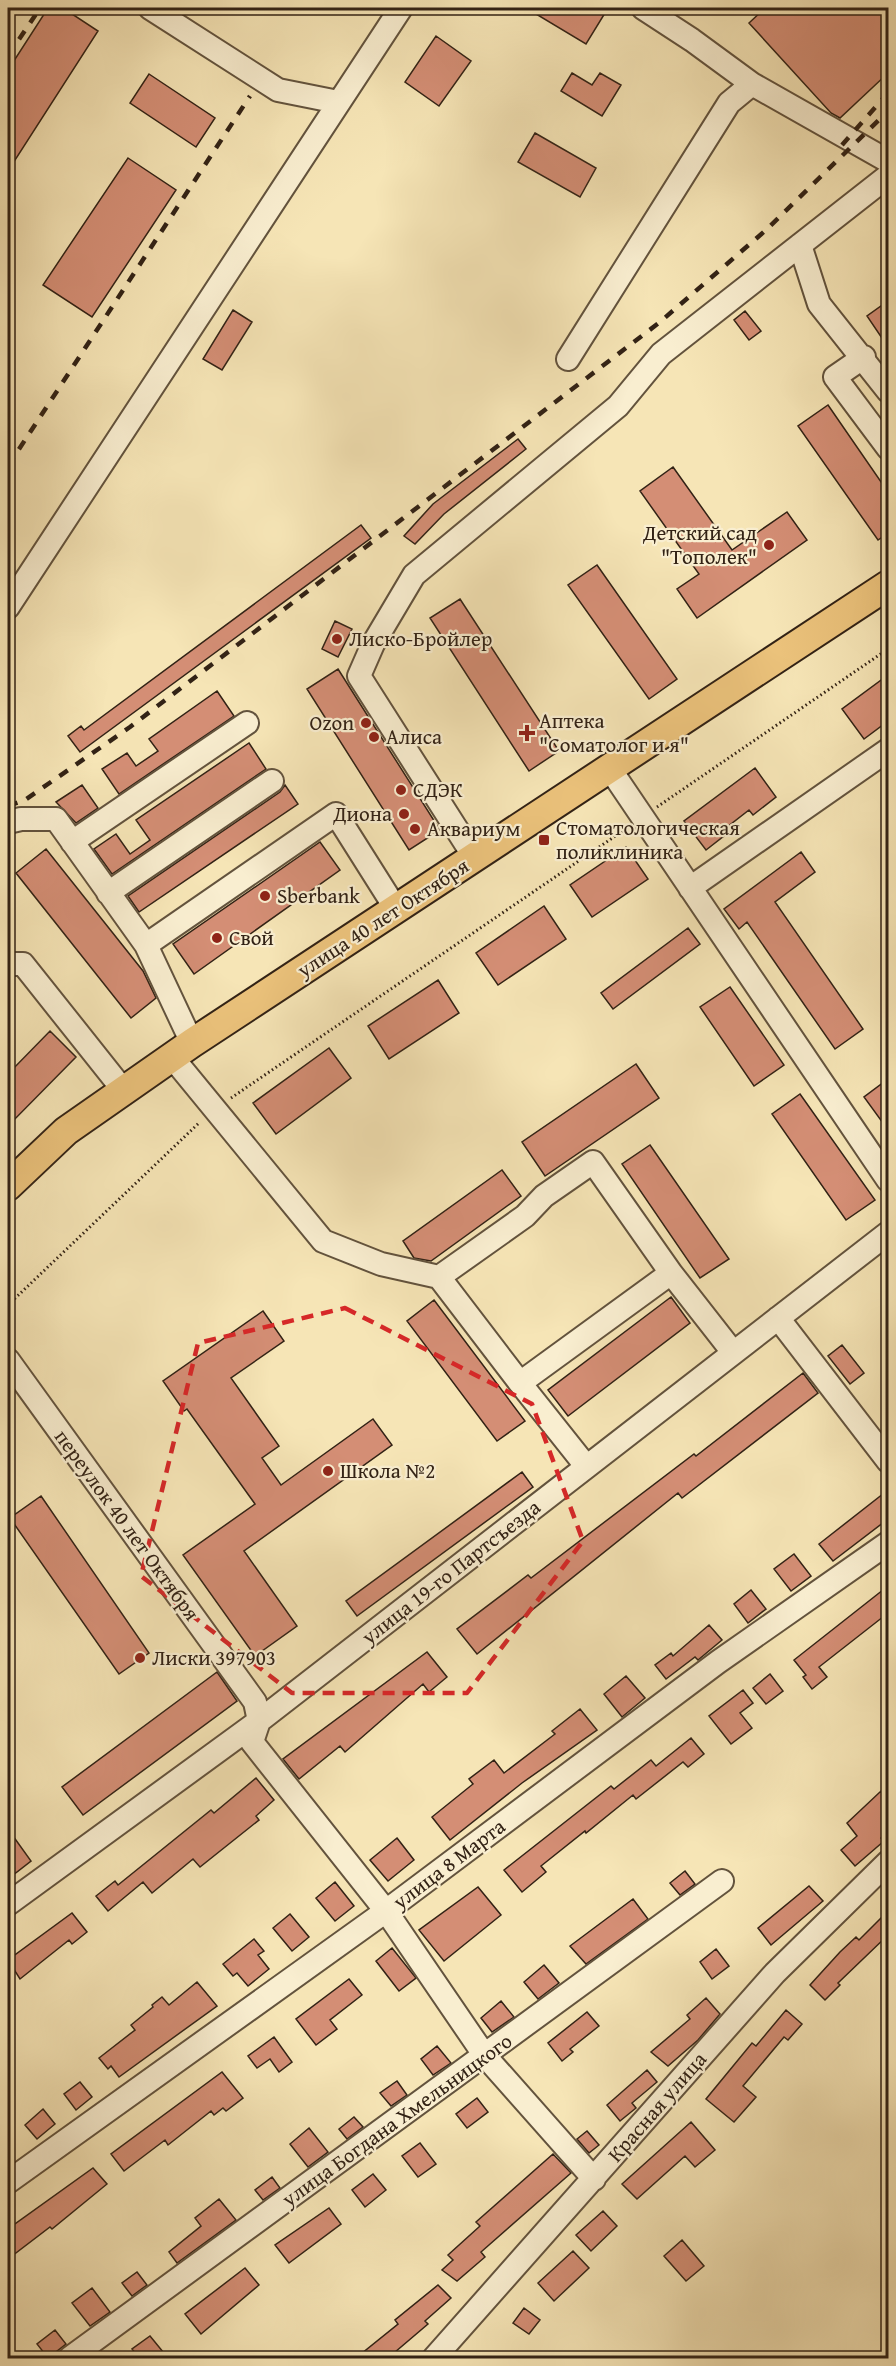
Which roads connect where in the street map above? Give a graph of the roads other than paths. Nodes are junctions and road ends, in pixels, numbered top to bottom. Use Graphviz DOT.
graph roads {
  1 [pos="150,8"];
  2 [pos="400,8"];
  3 [pos="643,8"];
  4 [pos="752,84"];
  5 [pos="338,102"];
  6 [pos="888,161"];
  7 [pos="888,176"];
  8 [pos="800,245"];
  9 [pos="864,357"];
  10 [pos="568,359"];
  11 [pos="888,391"];
  12 [pos="888,448"];
  13 [pos="888,585"];
  14 [pos="8,607"];
  15 [pos="247,723"];
  16 [pos="888,750"];
  17 [pos="610,769"];
  18 [pos="272,781"];
  19 [pos="8,822"];
  20 [pos="72,842"];
  21 [pos="475,858"];
  22 [pos="690,888"];
  23 [pos="108,893"];
  24 [pos="396,909"];
  25 [pos="146,945"];
  26 [pos="8,964"];
  27 [pos="182,1050"];
  28 [pos="124,1091"];
  29 [pos="888,1180"];
  30 [pos="8,1186"];
  31 [pos="888,1233"];
  32 [pos="671,1273"];
  33 [pos="439,1277"];
  34 [pos="778,1318"];
  35 [pos="732,1352"];
  36 [pos="8,1360"];
  37 [pos="520,1383"];
  38 [pos="888,1461"];
  39 [pos="586,1466"];
  40 [pos="888,1543"];
  41 [pos="259,1721"];
  42 [pos="888,1862"];
  43 [pos="722,1881"];
  44 [pos="8,1904"];
  45 [pos="386,1911"];
  46 [pos="485,2056"];
  47 [pos="594,2179"];
  48 [pos="8,2182"];
  49 [pos="70,2358"];
  50 [pos="434,2358"];
  1 -- 5 [label="street"];
  2 -- 5 [label="street"];
  3 -- 4 [label="street"];
  4 -- 6 [label="street"];
  4 -- 10 [label="street"];
  5 -- 14 [label="street"];
  7 -- 8 [label="street"];
  8 -- 9 [label="street"];
  8 -- 21 [label="street"];
  9 -- 11 [label="street"];
  9 -- 12 [label="street"];
  13 -- 17 [label="main road, улица 40 лет Октября"];
  15 -- 20 [label="street"];
  16 -- 22 [label="street"];
  17 -- 21 [label="main road, улица 40 лет Октября"];
  17 -- 22 [label="street"];
  18 -- 23 [label="street"];
  19 -- 20 [label="street"];
  20 -- 23 [label="street"];
  21 -- 24 [label="main road, улица 40 лет Октября"];
  22 -- 29 [label="street"];
  23 -- 25 [label="street"];
  24 -- 25 [label="street"];
  24 -- 27 [label="main road, улица 40 лет Октября"];
  25 -- 27 [label="street"];
  26 -- 28 [label="street"];
  27 -- 28 [label="main road, улица 40 лет Октября"];
  27 -- 33 [label="street"];
  28 -- 30 [label="main road, улица 40 лет Октября"];
  31 -- 34 [label="street, улица 19-го Партсъезда"];
  32 -- 33 [label="street"];
  32 -- 35 [label="street"];
  32 -- 37 [label="street"];
  33 -- 37 [label="street"];
  34 -- 35 [label="street, улица 19-го Партсъезда"];
  34 -- 38 [label="street"];
  35 -- 39 [label="street, улица 19-го Партсъезда"];
  36 -- 41 [label="street, переулок 40 лет Октября"];
  37 -- 39 [label="street"];
  39 -- 41 [label="street, улица 19-го Партсъезда"];
  40 -- 45 [label="street, улица 8 Марта"];
  41 -- 44 [label="street, улица 19-го Партсъезда"];
  41 -- 45 [label="street, переулок 40 лет Октября"];
  42 -- 47 [label="street, Красная улица"];
  43 -- 46 [label="street, улица Богдана Хмельницкого"];
  45 -- 46 [label="street, переулок 40 лет Октября"];
  45 -- 48 [label="street, улица 8 Марта"];
  46 -- 47 [label="street, переулок 40 лет Октября"];
  46 -- 49 [label="street, улица Богдана Хмельницкого"];
  47 -- 50 [label="street, Красная улица"];
}
